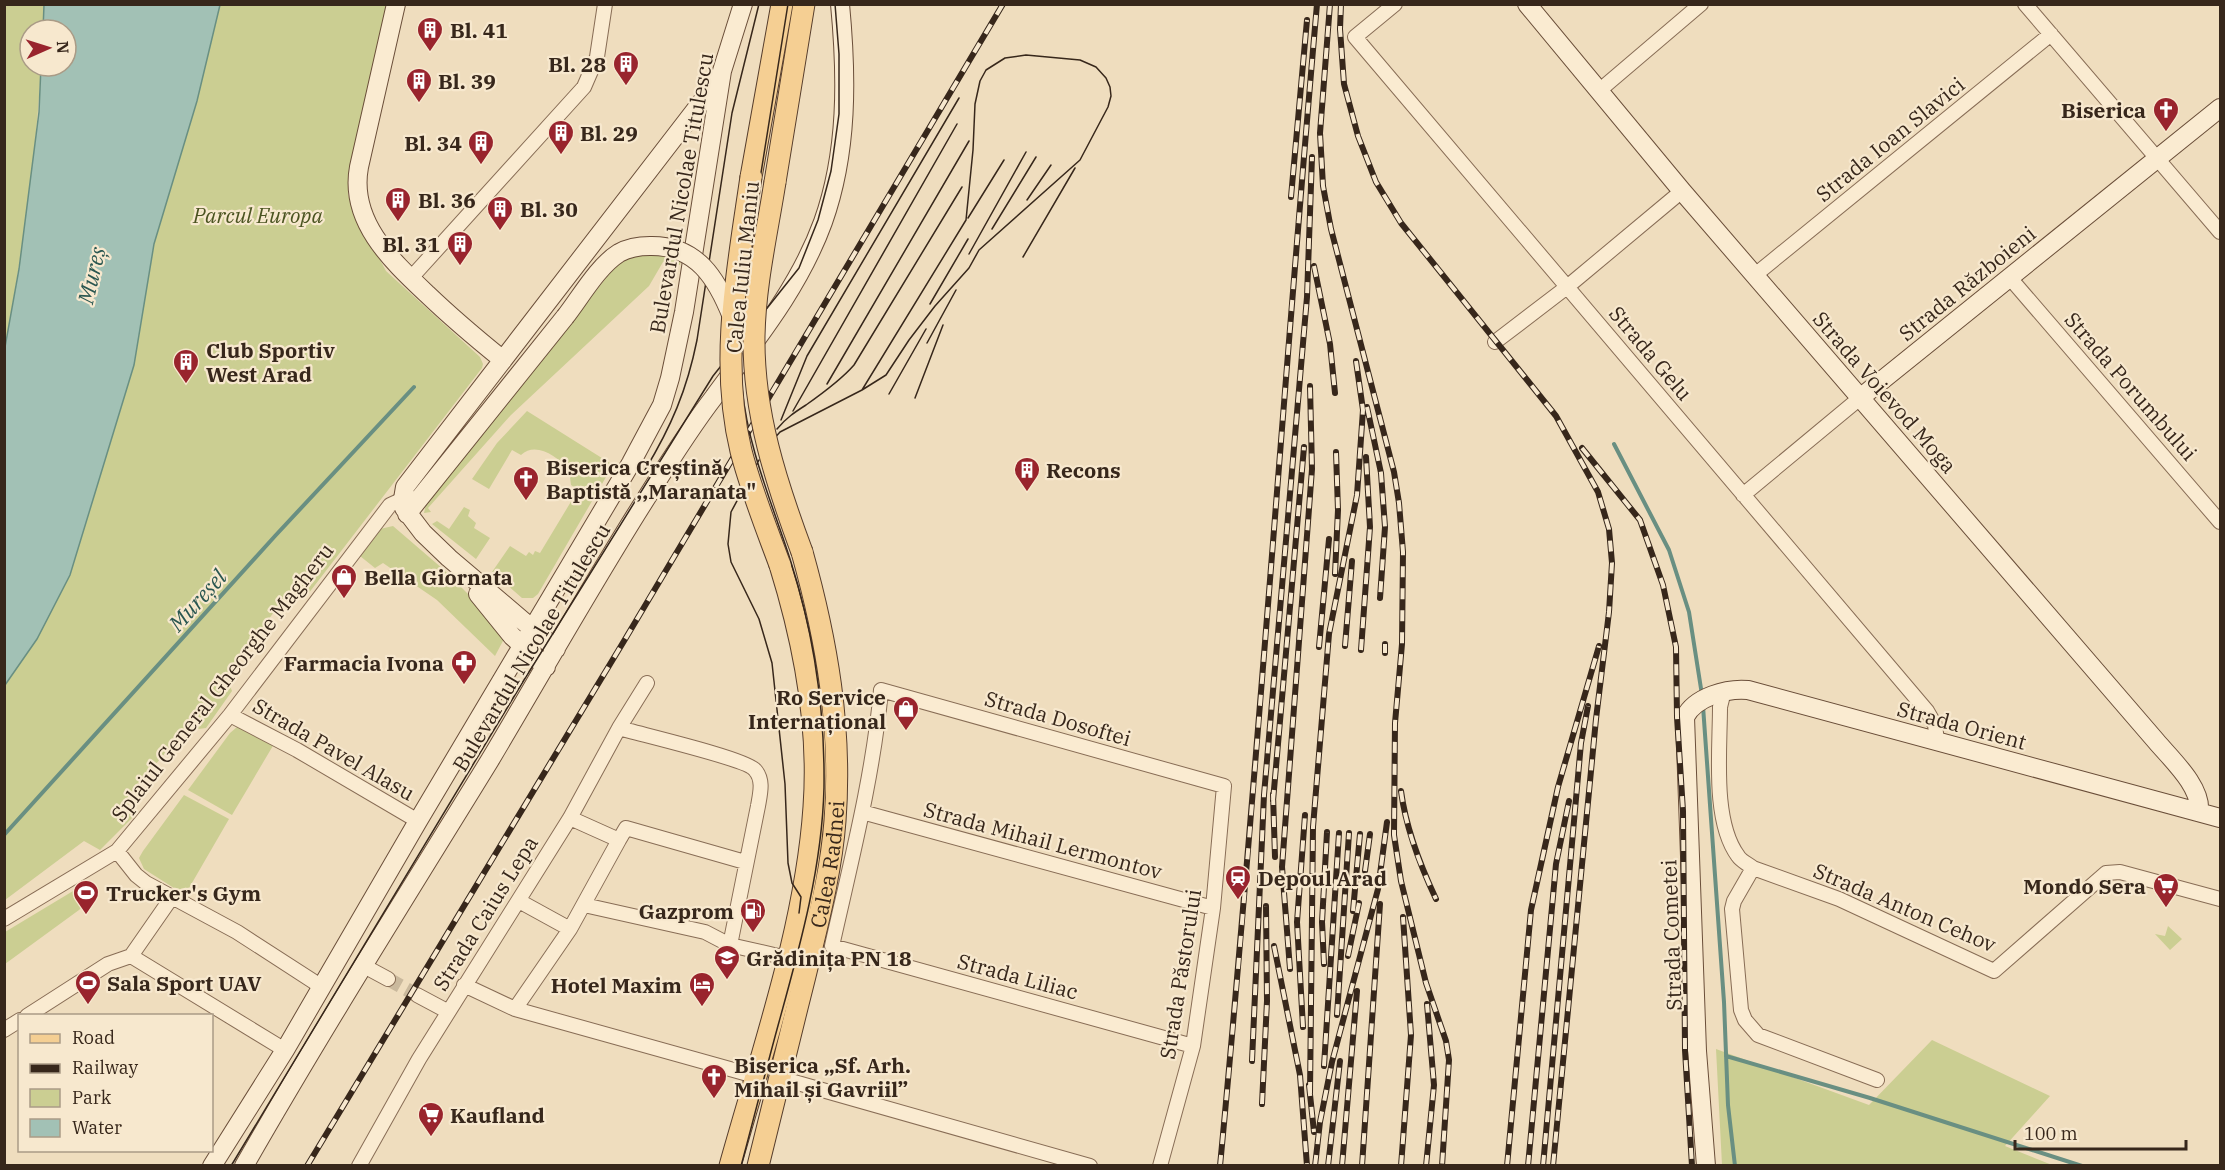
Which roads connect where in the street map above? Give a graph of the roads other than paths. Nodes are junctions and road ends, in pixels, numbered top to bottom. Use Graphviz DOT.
graph roads {
  1 [pos="396,4"];
  2 [pos="605,4"];
  3 [pos="744,4"];
  4 [pos="782,4"];
  5 [pos="804,4"];
  6 [pos="840,4"];
  7 [pos="1395,4"];
  8 [pos="1701,4"];
  9 [pos="2025,4"];
  10 [pos="1530,6"];
  11 [pos="2051,34"];
  12 [pos="722,70"];
  13 [pos="1600,90"];
  14 [pos="2220,108"];
  15 [pos="2157,159"];
  16 [pos="1682,191"];
  17 [pos="2220,232"];
  18 [pos="1755,275"];
  19 [pos="2010,278"];
  20 [pos="410,279"];
  21 [pos="1567,287"];
  22 [pos="732,317"];
  23 [pos="1495,342"];
  24 [pos="503,360"];
  25 [pos="1860,398"];
  26 [pos="1743,495"];
  27 [pos="405,506"];
  28 [pos="2220,522"];
  29 [pos="448,558"];
  30 [pos="822,628"];
  31 [pos="532,629"];
  32 [pos="799,631"];
  33 [pos="522,646"];
  34 [pos="556,649"];
  35 [pos="546,667"];
  36 [pos="647,683"];
  37 [pos="1720,693"];
  38 [pos="1693,705"];
  39 [pos="230,715"];
  40 [pos="619,728"];
  41 [pos="1937,741"];
  42 [pos="1224,786"];
  43 [pos="2199,812"];
  44 [pos="862,813"];
  45 [pos="570,818"];
  46 [pos="2220,818"];
  47 [pos="418,821"];
  48 [pos="617,839"];
  49 [pos="117,851"];
  50 [pos="745,862"];
  51 [pos="1753,868"];
  52 [pos="172,897"];
  53 [pos="2220,899"];
  54 [pos="519,901"];
  55 [pos="584,905"];
  56 [pos="1213,908"];
  57 [pos="4,919"];
  58 [pos="570,929"];
  59 [pos="729,945"];
  60 [pos="131,956"];
  61 [pos="787,958"];
  62 [pos="362,965"];
  63 [pos="388,980"];
  64 [pos="465,986"];
  65 [pos="322,987"];
  66 [pos="417,994"];
  67 [pos="515,1009"];
  68 [pos="447,1011"];
  69 [pos="30,1014"];
  70 [pos="18,1021"];
  71 [pos="4,1030"];
  72 [pos="1193,1046"];
  73 [pos="285,1050"];
  74 [pos="755,1076"];
  75 [pos="780,1078"];
  76 [pos="1877,1080"];
  77 [pos="212,1166"];
  78 [pos="244,1166"];
  79 [pos="359,1166"];
  80 [pos="730,1166"];
  81 [pos="758,1166"];
  82 [pos="1090,1166"];
  83 [pos="1160,1166"];
  84 [pos="1706,1166"];
  1 -- 20 [label="street"];
  2 -- 20 [label="street"];
  3 -- 12 [label="street, Bulevardul Nicolae Titulescu"];
  4 -- 22 [label="main road, Calea Iuliu Maniu, bridge"];
  5 -- 30 [label="main road, Calea Iuliu Maniu, bridge"];
  6 -- 34 [label="street, Bulevardul Nicolae Titulescu"];
  7 -- 21 [label="street, Strada Gelu"];
  8 -- 13 [label="street"];
  9 -- 11 [label="street"];
  10 -- 13 [label="street, Strada Voievod Moga"];
  11 -- 15 [label="street"];
  11 -- 18 [label="street, Strada Ioan Slavici"];
  12 -- 24 [label="street, Splaiul General Gheorghe Magheru"];
  12 -- 31 [label="street, Bulevardul Nicolae Titulescu"];
  13 -- 16 [label="street, Strada Voievod Moga"];
  14 -- 15 [label="street, Strada Războieni"];
  15 -- 17 [label="street"];
  15 -- 19 [label="street, Strada Războieni"];
  16 -- 18 [label="street, Strada Voievod Moga"];
  16 -- 21 [label="street"];
  18 -- 25 [label="street, Strada Voievod Moga"];
  19 -- 25 [label="street, Strada Războieni"];
  19 -- 28 [label="street, Strada Porumbului"];
  20 -- 24 [label="street"];
  21 -- 23 [label="street"];
  21 -- 26 [label="street, Strada Gelu"];
  22 -- 27 [label="street, bridge"];
  22 -- 32 [label="main road, Calea Iuliu Maniu, bridge"];
  24 -- 27 [label="street, Splaiul General Gheorghe Magheru"];
  25 -- 26 [label="street, Strada Războieni"];
  25 -- 43 [label="street, Strada Voievod Moga"];
  26 -- 41 [label="street, Strada Gelu"];
  27 -- 29 [label="street"];
  27 -- 39 [label="street, Splaiul General Gheorghe Magheru"];
  29 -- 31 [label="street"];
  29 -- 33 [label="street"];
  30 -- 75 [label="main road, Calea Radnei"];
  31 -- 33 [label="street, Bulevardul Nicolae Titulescu"];
  31 -- 34 [label="street"];
  32 -- 61 [label="main road, Calea Radnei"];
  33 -- 35 [label="street"];
  33 -- 47 [label="street, Bulevardul Nicolae Titulescu"];
  34 -- 35 [label="street, Bulevardul Nicolae Titulescu"];
  35 -- 62 [label="street, Bulevardul Nicolae Titulescu"];
  36 -- 40 [label="street, Strada Caius Lepa"];
  37 -- 38 [label="street, Strada Orient"];
  37 -- 41 [label="street, Strada Orient"];
  37 -- 51 [label="street"];
  38 -- 84 [label="street, Strada Cometei"];
  39 -- 47 [label="street, Strada Pavel Alasu"];
  39 -- 49 [label="street, Splaiul General Gheorghe Magheru"];
  40 -- 45 [label="street, Strada Caius Lepa"];
  40 -- 50 [label="street"];
  41 -- 43 [label="street, Strada Orient"];
  42 -- 44 [label="street, Strada Dosoftei"];
  42 -- 56 [label="street, Strada Păstorului"];
  43 -- 46 [label="street, Strada Orient"];
  44 -- 56 [label="street, Strada Mihail Lermontov"];
  44 -- 72 [label="street, Strada Liliac"];
  45 -- 48 [label="street"];
  45 -- 54 [label="street, Strada Caius Lepa"];
  47 -- 65 [label="street, Bulevardul Nicolae Titulescu"];
  48 -- 50 [label="street"];
  48 -- 55 [label="street"];
  49 -- 52 [label="street"];
  49 -- 57 [label="street, Splaiul General Gheorghe Magheru"];
  50 -- 59 [label="street"];
  51 -- 53 [label="street, Strada Anton Cehov"];
  51 -- 76 [label="street"];
  52 -- 60 [label="street"];
  52 -- 65 [label="street"];
  54 -- 58 [label="street"];
  54 -- 64 [label="street, Strada Caius Lepa"];
  55 -- 58 [label="street"];
  55 -- 59 [label="street"];
  56 -- 72 [label="street, Strada Păstorului"];
  58 -- 67 [label="street"];
  59 -- 61 [label="street"];
  60 -- 69 [label="street"];
  60 -- 73 [label="street"];
  61 -- 74 [label="main road, Calea Radnei"];
  62 -- 63 [label="street"];
  62 -- 78 [label="street, Bulevardul Nicolae Titulescu"];
  64 -- 67 [label="street"];
  64 -- 68 [label="street, Strada Caius Lepa"];
  65 -- 73 [label="street, Bulevardul Nicolae Titulescu"];
  66 -- 68 [label="street"];
  67 -- 74 [label="street"];
  68 -- 79 [label="street, Strada Caius Lepa"];
  70 -- 71 [label="street"];
  72 -- 83 [label="street, Strada Păstorului"];
  73 -- 77 [label="street, Bulevardul Nicolae Titulescu"];
  74 -- 80 [label="main road, Calea Radnei"];
  75 -- 81 [label="main road, Calea Radnei"];
  75 -- 82 [label="street"];
}
